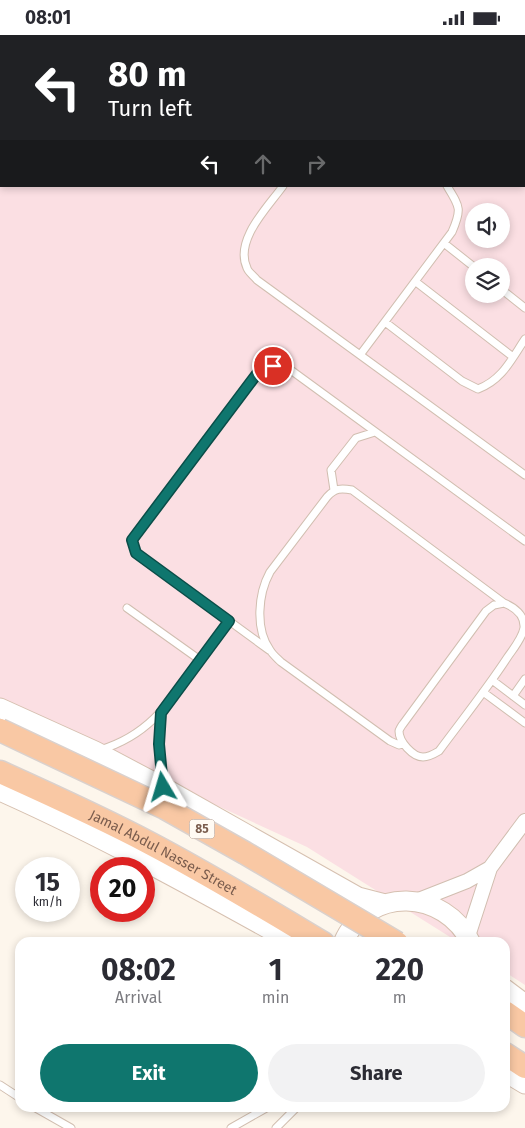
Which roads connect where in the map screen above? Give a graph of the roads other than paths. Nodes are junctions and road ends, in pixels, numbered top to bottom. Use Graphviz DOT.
graph roads {
  1 [pos="282,187"];
  2 [pos="448,187"];
  3 [pos="445,244"];
  4 [pos="465,260"];
  5 [pos="416,282"];
  6 [pos="510,296"];
  7 [pos="525,308"];
  8 [pos="385,323"];
  9 [pos="525,339"];
  10 [pos="360,355"];
  11 [pos="513,357"];
  12 [pos="375,432"];
  13 [pos="525,475"];
  14 [pos="334,490"];
  15 [pos="525,541"];
  16 [pos="504,603"];
  17 [pos="127,608"];
  18 [pos="229,621"];
  19 [pos="269,650"];
  20 [pos="200,660"];
  21 [pos="525,679"];
  22 [pos="492,680"];
  23 [pos="484,692"];
  24 [pos="514,696"];
  25 [pos="525,705"];
  26 [pos="0,708"];
  27 [pos="161,713"];
  28 [pos="525,723"];
  29 [pos="0,730"];
  30 [pos="403,743"];
  31 [pos="95,751"];
  32 [pos="0,772"];
  33 [pos="163,787"];
  34 [pos="0,791"];
  35 [pos="525,821"];
  36 [pos="490,868"];
  37 [pos="416,901"];
  38 [pos="385,904"];
  39 [pos="283,937"];
  40 [pos="313,937"];
  41 [pos="346,937"];
  42 [pos="387,937"];
  43 [pos="469,937"];
  44 [pos="471,937"];
  45 [pos="510,993"];
  46 [pos="525,1004"];
  47 [pos="510,1016"];
  48 [pos="525,1026"];
  49 [pos="510,1058"];
  50 [pos="525,1067"];
  51 [pos="510,1075"];
  52 [pos="525,1084"];
  53 [pos="0,1085"];
  54 [pos="15,1095"];
  55 [pos="43,1112"];
  56 [pos="259,1112"];
  57 [pos="292,1112"];
  58 [pos="71,1128"];
  59 [pos="231,1128"];
  60 [pos="276,1128"];
  1 -- 10 [label="lane"];
  2 -- 3 [label="lane"];
  3 -- 4 [label="lane"];
  3 -- 5 [label="lane"];
  5 -- 8 [label="lane"];
  5 -- 11 [label="lane"];
  6 -- 7 [label="lane"];
  8 -- 10 [label="lane"];
  8 -- 11 [label="lane"];
  9 -- 11 [label="lane"];
  10 -- 13 [label="lane"];
  12 -- 14 [label="lane"];
  12 -- 15 [label="lane"];
  12 -- 18 [label="lane"];
  14 -- 16 [label="lane"];
  14 -- 19 [label="lane"];
  16 -- 22 [label="lane"];
  16 -- 30 [label="lane"];
  17 -- 20 [label="lane"];
  18 -- 19 [label="lane"];
  18 -- 20 [label="lane"];
  19 -- 30 [label="lane"];
  20 -- 27 [label="lane"];
  21 -- 24 [label="lane"];
  22 -- 23 [label="lane"];
  22 -- 24 [label="lane"];
  23 -- 28 [label="lane"];
  23 -- 30 [label="lane"];
  24 -- 25 [label="lane"];
  26 -- 31 [label="main road"];
  27 -- 31 [label="lane"];
  27 -- 33 [label="lane"];
  29 -- 42 [label="highway, 85, bridge"];
  31 -- 33 [label="main road"];
  32 -- 40 [label="highway, Jamal Abdul Nasser Street"];
  33 -- 38 [label="main road"];
  34 -- 39 [label="main road"];
  35 -- 36 [label="street"];
  36 -- 37 [label="street"];
  36 -- 44 [label="street"];
  37 -- 38 [label="main road"];
  37 -- 43 [label="main road"];
  38 -- 41 [label="main road"];
  45 -- 46 [label="main road"];
  47 -- 48 [label="highway"];
  49 -- 50 [label="highway"];
  51 -- 52 [label="main road"];
  53 -- 54 [label="lane"];
  55 -- 58 [label="lane"];
  56 -- 59 [label="lane"];
  57 -- 60 [label="lane"];
}
